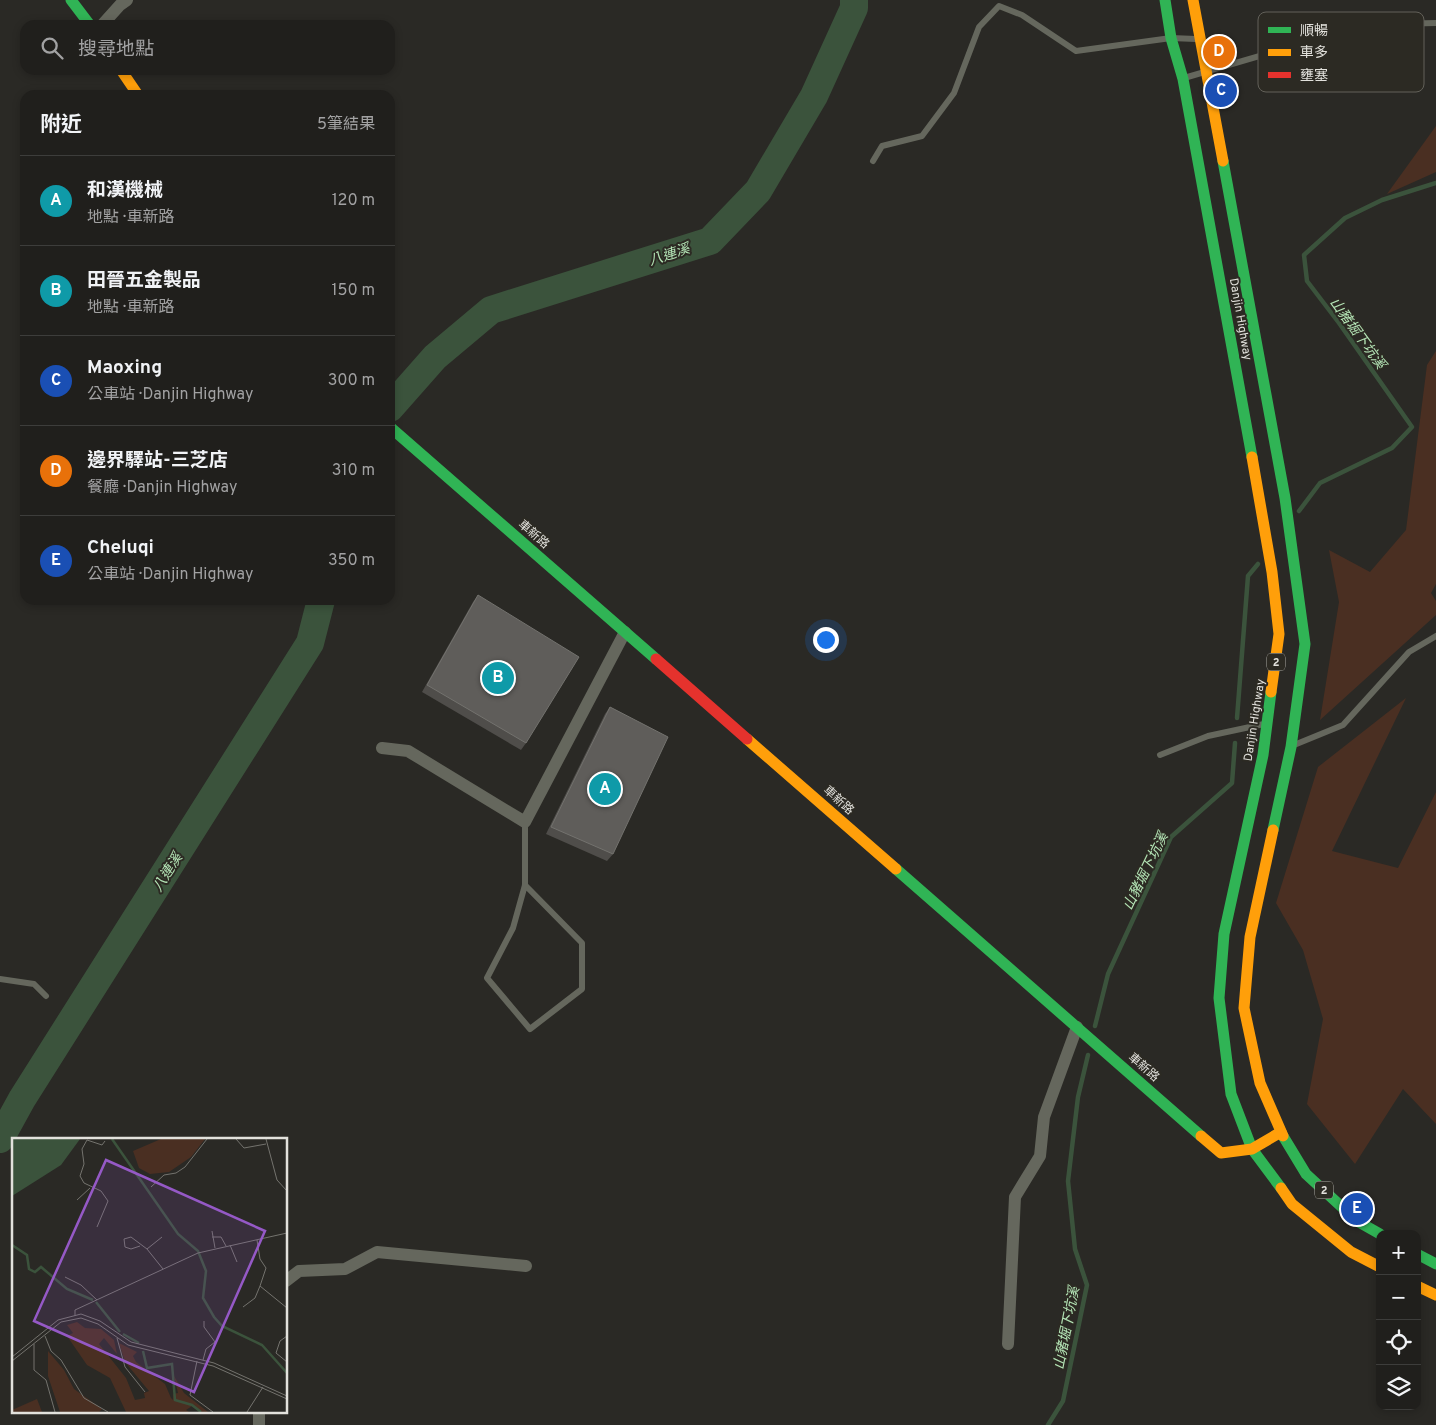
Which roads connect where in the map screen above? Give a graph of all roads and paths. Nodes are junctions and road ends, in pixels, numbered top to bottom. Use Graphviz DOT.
graph roads {
  1 [pos="71,0"];
  2 [pos="127,0"];
  3 [pos="1165,0"];
  4 [pos="1193,0"];
  5 [pos="86,20"];
  6 [pos="106,20"];
  7 [pos="1171,38"];
  8 [pos="1200,38"];
  9 [pos="1258,57"];
  10 [pos="1206,73"];
  11 [pos="124,75"];
  12 [pos="1183,79"];
  13 [pos="135,90"];
  14 [pos="873,161"];
  15 [pos="395,431"];
  16 [pos="625,632"];
  17 [pos="1436,636"];
  18 [pos="1266,724"];
  19 [pos="1291,747"];
  20 [pos="382,748"];
  21 [pos="1160,755"];
  22 [pos="525,822"];
  23 [pos="525,885"];
  24 [pos="0,979"];
  25 [pos="46,996"];
  26 [pos="1077,1028"];
  27 [pos="1281,1132"];
  28 [pos="1252,1149"];
  29 [pos="1376,1232"];
  30 [pos="1421,1256"];
  31 [pos="1436,1264"];
  32 [pos="1376,1265"];
  33 [pos="526,1266"];
  34 [pos="288,1279"];
  35 [pos="1421,1288"];
  36 [pos="1436,1295"];
  37 [pos="1008,1344"];
  38 [pos="259,1412"];
  39 [pos="258,1425"];
  1 -- 5 [label="main road"];
  2 -- 6 [label="street"];
  3 -- 7 [label="main road, Danjin Highway / 2"];
  4 -- 8 [label="main road, Danjin Highway / 2"];
  7 -- 8 [label="lane"];
  7 -- 12 [label="main road, Danjin Highway / 2"];
  7 -- 14 [label="lane"];
  8 -- 10 [label="main road, Danjin Highway / 2"];
  9 -- 10 [label="lane"];
  10 -- 12 [label="lane"];
  10 -- 19 [label="main road, Danjin Highway / 2"];
  11 -- 13 [label="main road"];
  12 -- 18 [label="main road, Danjin Highway / 2"];
  15 -- 16 [label="main road, 車新路"];
  16 -- 22 [label="street"];
  16 -- 26 [label="main road, 車新路"];
  17 -- 19 [label="lane"];
  18 -- 21 [label="lane"];
  18 -- 28 [label="main road, Danjin Highway / 2"];
  19 -- 27 [label="main road, Danjin Highway / 2"];
  20 -- 22 [label="street"];
  22 -- 23 [label="lane"];
  23 -- 23 [label="lane"];
  24 -- 25 [label="lane"];
  26 -- 28 [label="main road, 車新路"];
  26 -- 37 [label="street"];
  27 -- 28 [label="main road, 車新路"];
  27 -- 29 [label="main road, Danjin Highway / 2"];
  28 -- 32 [label="main road, Danjin Highway / 2"];
  30 -- 31 [label="main road"];
  33 -- 34 [label="street"];
  35 -- 36 [label="main road"];
  38 -- 39 [label="street"];
}
